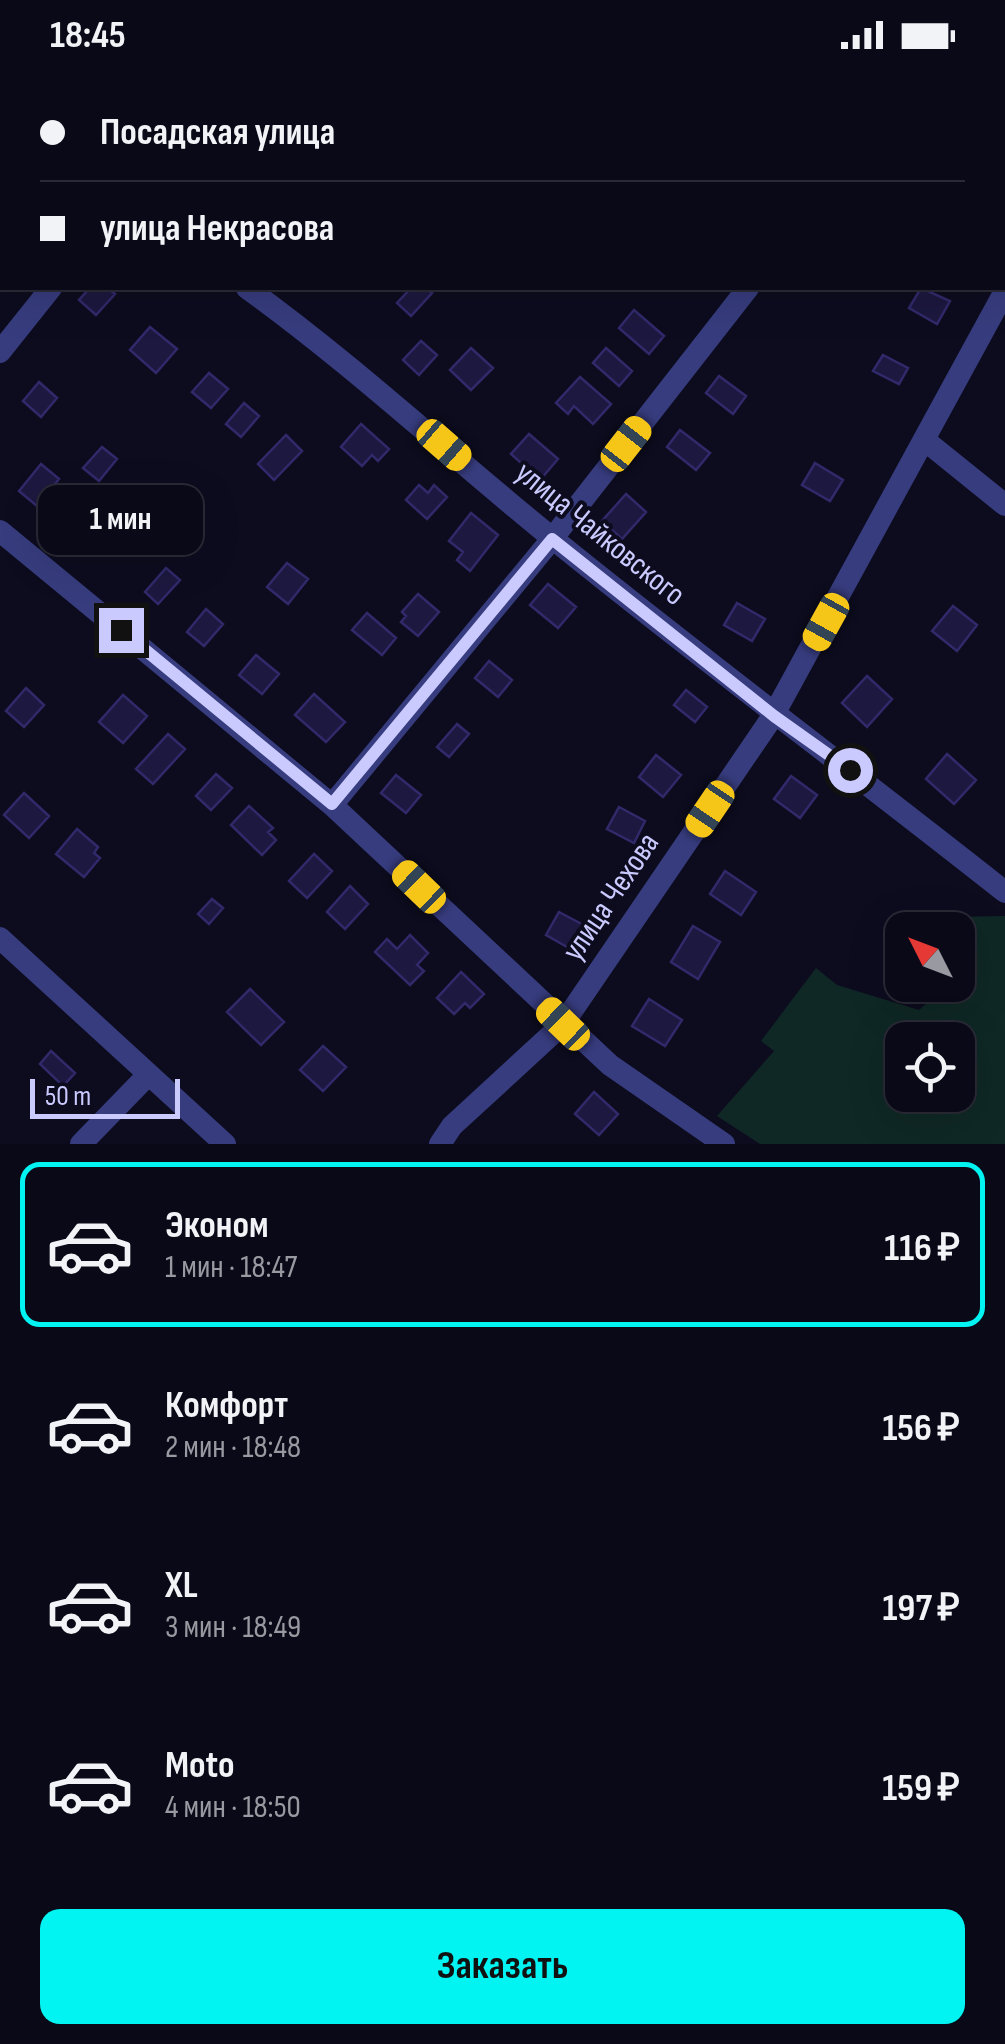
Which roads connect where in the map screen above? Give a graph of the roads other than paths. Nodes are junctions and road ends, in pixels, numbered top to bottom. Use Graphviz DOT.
graph roads {
  1 [pos="49,290"];
  2 [pos="250,290"];
  3 [pos="746,290"];
  4 [pos="1005,291"];
  5 [pos="0,352"];
  6 [pos="927,442"];
  7 [pos="1005,504"];
  8 [pos="0,531"];
  9 [pos="552,539"];
  10 [pos="774,716"];
  11 [pos="332,804"];
  12 [pos="1005,892"];
  13 [pos="0,938"];
  14 [pos="563,1024"];
  15 [pos="148,1075"];
  16 [pos="81,1144"];
  17 [pos="224,1144"];
  18 [pos="440,1144"];
  19 [pos="724,1144"];
  1 -- 5 [label="street"];
  2 -- 9 [label="street, улица Чайковского"];
  3 -- 9 [label="street"];
  4 -- 6 [label="street, улица Чехова"];
  6 -- 7 [label="street"];
  6 -- 10 [label="street, улица Чехова"];
  8 -- 11 [label="street"];
  9 -- 10 [label="street, улица Чайковского"];
  9 -- 11 [label="street"];
  10 -- 12 [label="street, улица Чайковского"];
  10 -- 14 [label="street, улица Чехова"];
  11 -- 14 [label="street"];
  13 -- 15 [label="street"];
  14 -- 18 [label="street, улица Чехова"];
  14 -- 19 [label="street"];
  15 -- 16 [label="street"];
  15 -- 17 [label="street"];
}
